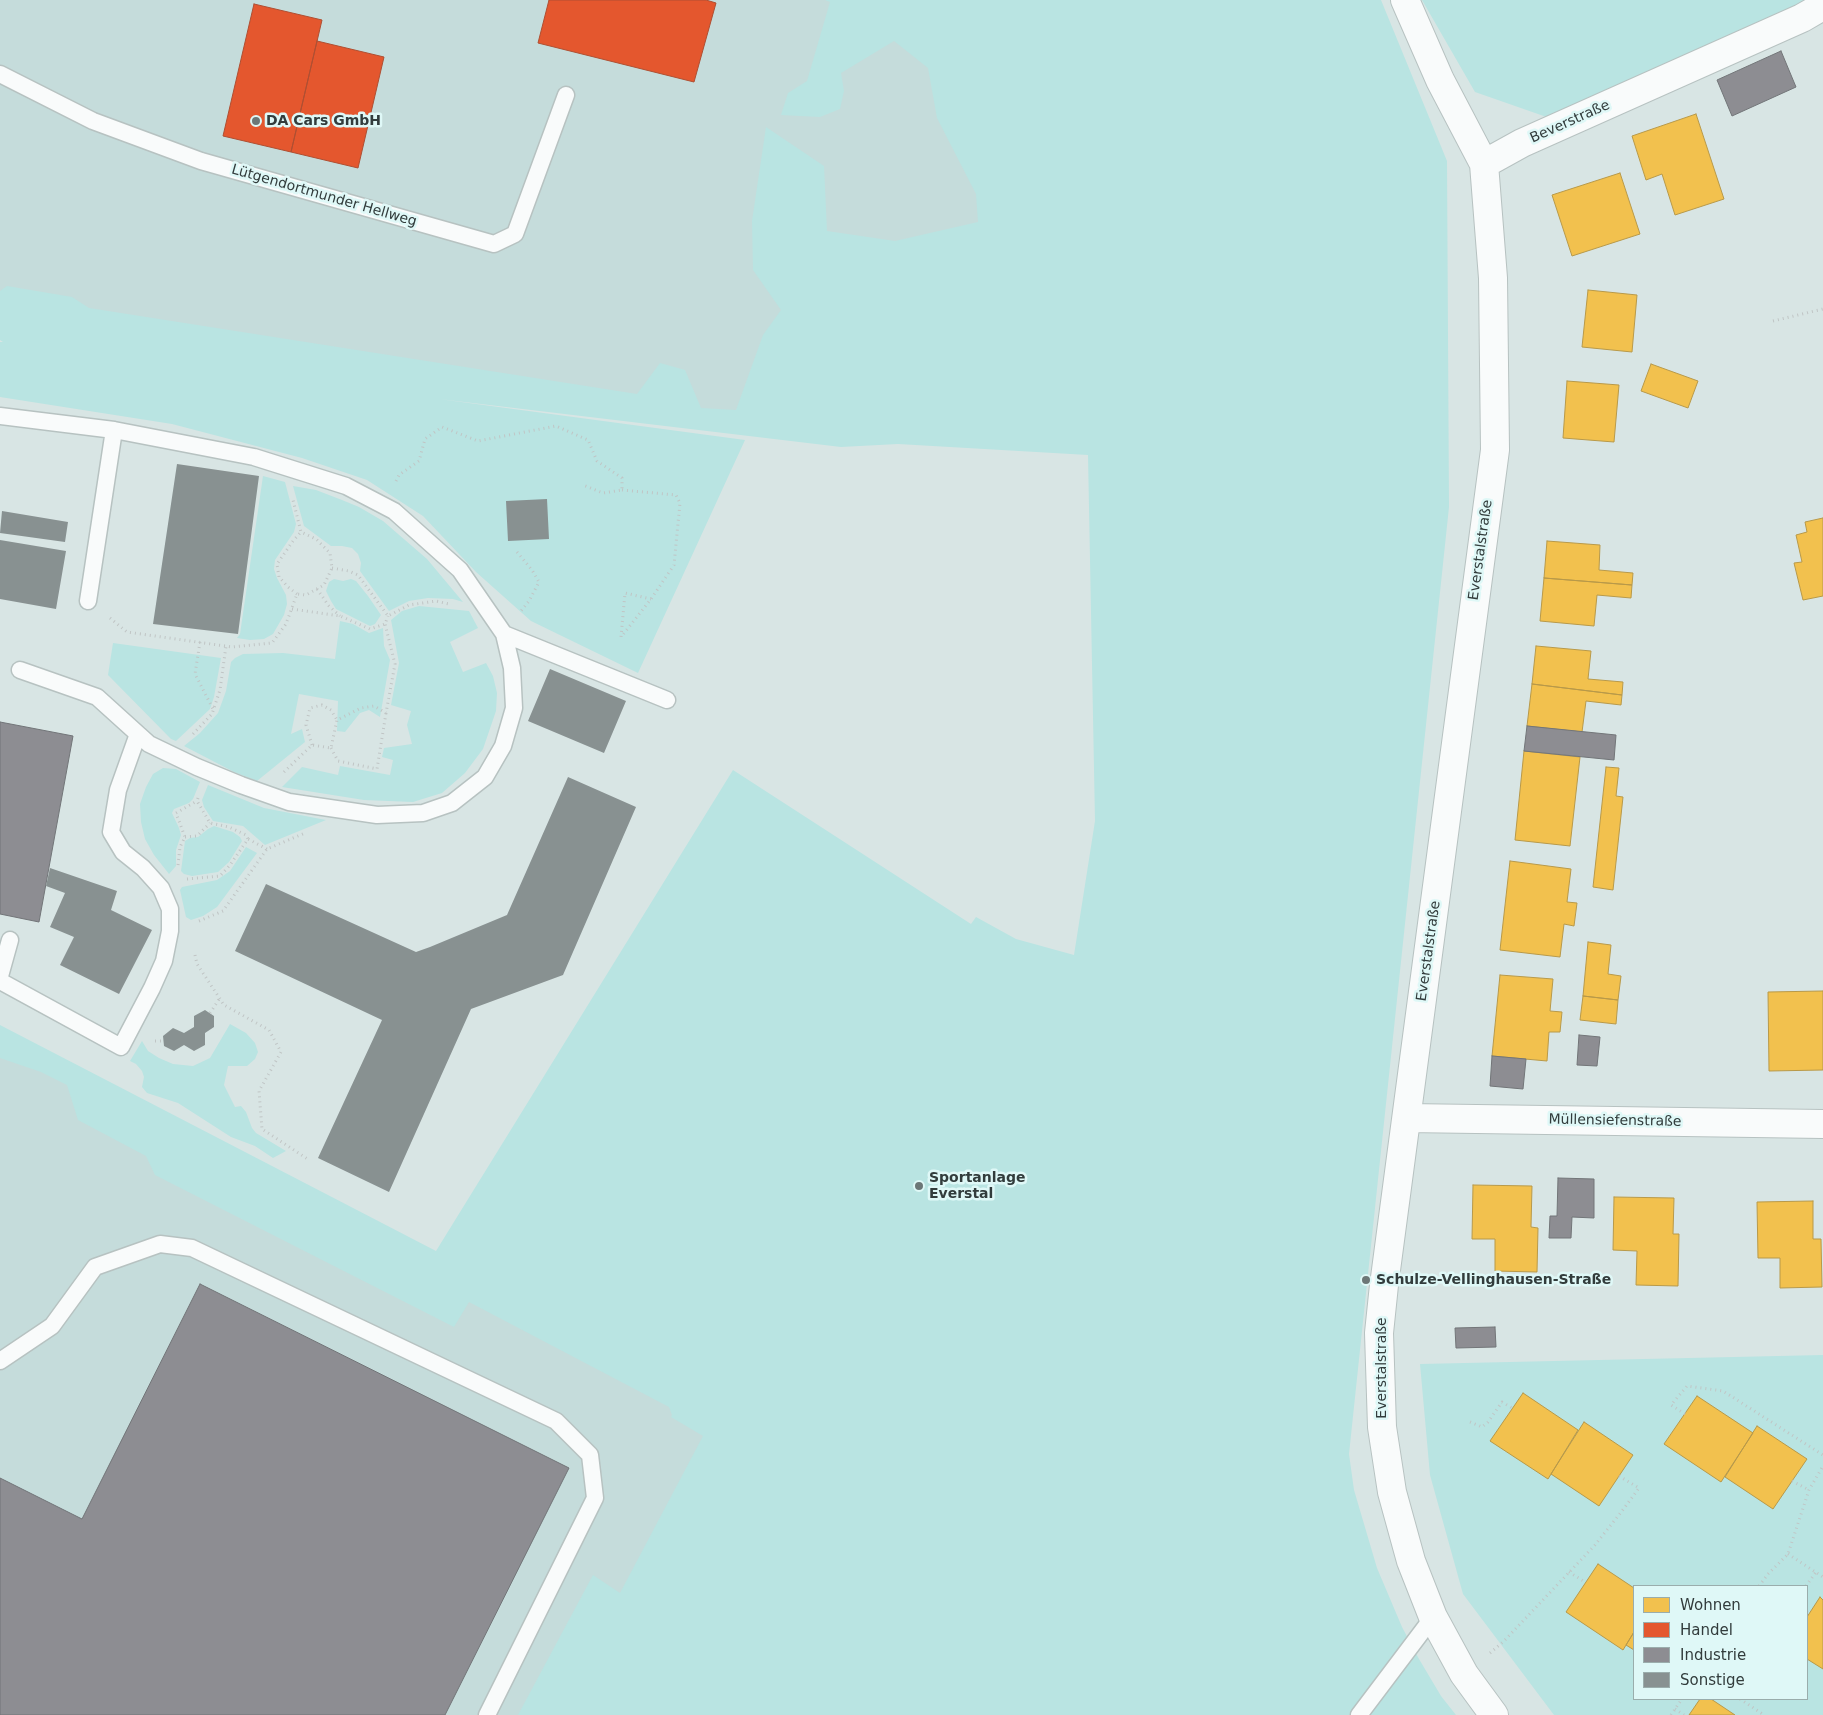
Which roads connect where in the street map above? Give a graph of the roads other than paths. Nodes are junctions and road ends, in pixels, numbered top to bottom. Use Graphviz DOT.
graph roads {
  1 [pos="1406,0"];
  2 [pos="1823,6"];
  3 [pos="0,74"];
  4 [pos="566,95"];
  5 [pos="1484,164"];
  6 [pos="0,416"];
  7 [pos="114,430"];
  8 [pos="88,601"];
  9 [pos="504,634"];
  10 [pos="20,670"];
  11 [pos="667,700"];
  12 [pos="138,734"];
  13 [pos="10,940"];
  14 [pos="0,976"];
  15 [pos="0,981"];
  16 [pos="1407,1118"];
  17 [pos="1823,1124"];
  18 [pos="0,1361"];
  19 [pos="1433,1617"];
  20 [pos="487,1715"];
  21 [pos="1359,1715"];
  22 [pos="1494,1715"];
  1 -- 5 [label="street"];
  2 -- 5 [label="street, Beverstraße"];
  3 -- 4 [label="lane, Lütgendortmunder Hellweg"];
  5 -- 16 [label="street, Everstalstraße"];
  6 -- 7 [label="lane"];
  7 -- 8 [label="lane"];
  7 -- 9 [label="lane"];
  9 -- 11 [label="lane"];
  9 -- 12 [label="lane"];
  10 -- 12 [label="lane"];
  12 -- 15 [label="lane"];
  13 -- 14 [label="lane"];
  16 -- 17 [label="street, Müllensiefenstraße"];
  16 -- 19 [label="street, Everstalstraße"];
  18 -- 20 [label="lane"];
  19 -- 21 [label="lane"];
  19 -- 22 [label="street, Everstalstraße"];
}
